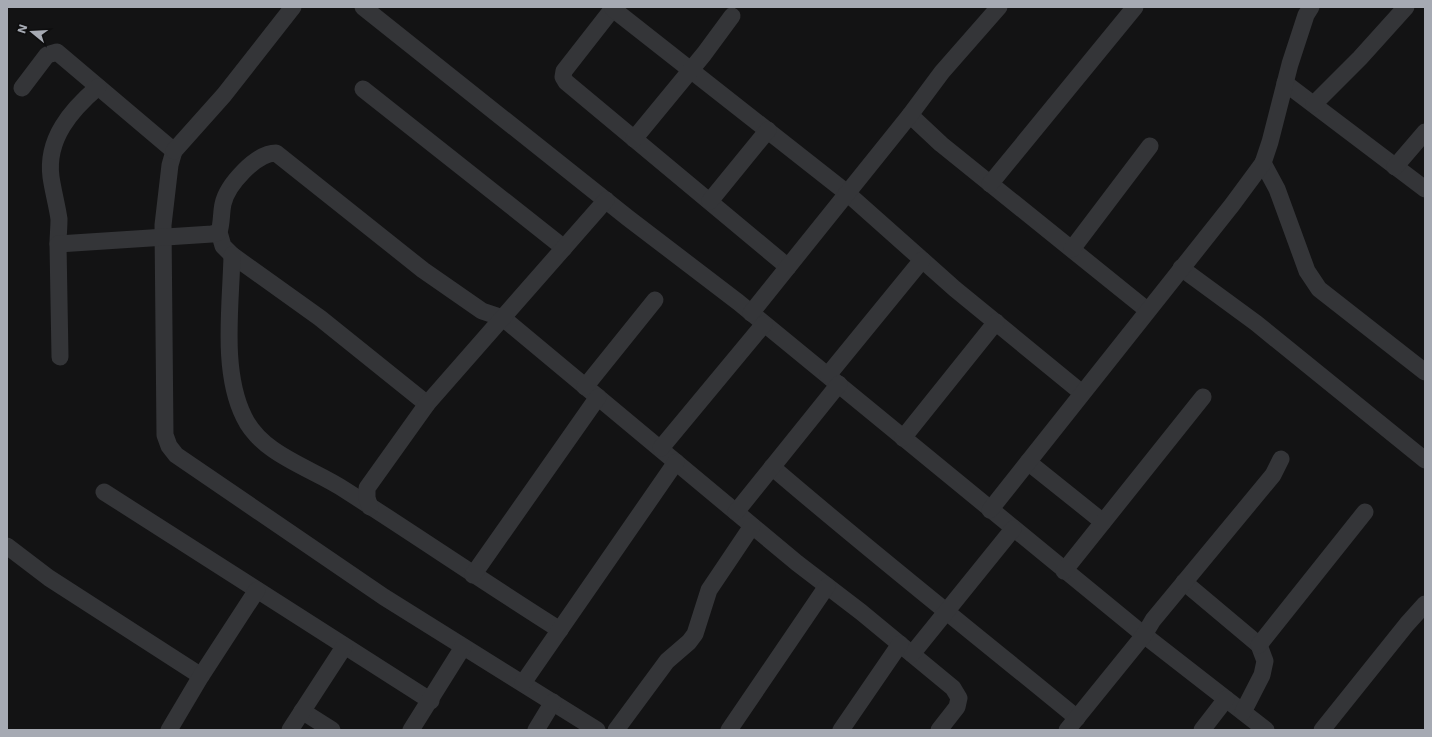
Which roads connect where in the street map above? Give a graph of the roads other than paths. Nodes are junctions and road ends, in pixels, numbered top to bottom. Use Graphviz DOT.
graph roads {
  1 [pos="293,7"];
  2 [pos="363,7"];
  3 [pos="999,7"];
  4 [pos="1135,7"];
  5 [pos="1311,7"];
  6 [pos="1406,7"];
  7 [pos="614,8"];
  8 [pos="732,16"];
  9 [pos="692,69"];
  10 [pos="1285,83"];
  11 [pos="98,87"];
  12 [pos="22,88"];
  13 [pos="363,89"];
  14 [pos="1314,104"];
  15 [pos="910,115"];
  16 [pos="768,130"];
  17 [pos="1425,132"];
  18 [pos="634,138"];
  19 [pos="1150,146"];
  20 [pos="174,151"];
  21 [pos="1263,163"];
  22 [pos="1396,167"];
  23 [pos="990,184"];
  24 [pos="1425,189"];
  25 [pos="847,193"];
  26 [pos="606,200"];
  27 [pos="710,201"];
  28 [pos="219,232"];
  29 [pos="163,238"];
  30 [pos="58,244"];
  31 [pos="564,248"];
  32 [pos="1072,249"];
  33 [pos="232,255"];
  34 [pos="922,260"];
  35 [pos="788,267"];
  36 [pos="1181,268"];
  37 [pos="655,300"];
  38 [pos="1148,310"];
  39 [pos="751,313"];
  40 [pos="503,318"];
  41 [pos="996,322"];
  42 [pos="764,324"];
  43 [pos="60,357"];
  44 [pos="1425,372"];
  45 [pos="834,379"];
  46 [pos="591,392"];
  47 [pos="1082,392"];
  48 [pos="1203,397"];
  49 [pos="427,404"];
  50 [pos="903,438"];
  51 [pos="661,448"];
  52 [pos="1281,459"];
  53 [pos="1425,460"];
  54 [pos="676,462"];
  55 [pos="1028,462"];
  56 [pos="772,467"];
  57 [pos="104,492"];
  58 [pos="370,507"];
  59 [pos="990,510"];
  60 [pos="736,512"];
  61 [pos="1365,512"];
  62 [pos="1103,522"];
  63 [pos="752,526"];
  64 [pos="1012,529"];
  65 [pos="7,546"];
  66 [pos="1064,571"];
  67 [pos="473,575"];
  68 [pos="1184,582"];
  69 [pos="827,586"];
  70 [pos="257,590"];
  71 [pos="1425,604"];
  72 [pos="947,611"];
  73 [pos="560,630"];
  74 [pos="1144,635"];
  75 [pos="1259,644"];
  76 [pos="344,647"];
  77 [pos="463,647"];
  78 [pos="906,649"];
  79 [pos="201,676"];
  80 [pos="524,683"];
  81 [pos="1226,699"];
  82 [pos="430,701"];
  83 [pos="553,702"];
  84 [pos="302,711"];
  85 [pos="1243,712"];
  86 [pos="1072,724"];
  87 [pos="169,730"];
  88 [pos="290,730"];
  89 [pos="332,730"];
  90 [pos="412,730"];
  91 [pos="536,730"];
  92 [pos="597,730"];
  93 [pos="616,730"];
  94 [pos="729,730"];
  95 [pos="841,730"];
  96 [pos="939,730"];
  97 [pos="1202,730"];
  98 [pos="1266,730"];
  99 [pos="1322,730"];
  1 -- 20 [label="street"];
  2 -- 26 [label="street"];
  3 -- 15 [label="street"];
  4 -- 23 [label="street"];
  5 -- 10 [label="street"];
  6 -- 14 [label="street"];
  7 -- 9 [label="street"];
  7 -- 18 [label="street"];
  8 -- 9 [label="street"];
  9 -- 16 [label="street"];
  9 -- 18 [label="street"];
  10 -- 14 [label="street"];
  10 -- 21 [label="street"];
  11 -- 12 [label="street"];
  11 -- 20 [label="street"];
  11 -- 30 [label="street"];
  13 -- 31 [label="street"];
  14 -- 22 [label="street"];
  15 -- 23 [label="street"];
  15 -- 25 [label="street"];
  16 -- 25 [label="street"];
  16 -- 27 [label="street"];
  17 -- 22 [label="street"];
  18 -- 27 [label="street"];
  19 -- 32 [label="street"];
  20 -- 29 [label="street"];
  21 -- 36 [label="street"];
  21 -- 44 [label="street"];
  22 -- 24 [label="street"];
  23 -- 32 [label="street"];
  25 -- 34 [label="street"];
  25 -- 35 [label="street"];
  26 -- 31 [label="street"];
  26 -- 39 [label="street"];
  27 -- 35 [label="street"];
  28 -- 29 [label="street"];
  28 -- 33 [label="street"];
  28 -- 40 [label="street"];
  29 -- 30 [label="street"];
  29 -- 77 [label="street"];
  30 -- 43 [label="street"];
  31 -- 40 [label="street"];
  32 -- 38 [label="street"];
  33 -- 49 [label="street"];
  33 -- 58 [label="street"];
  34 -- 41 [label="street"];
  34 -- 45 [label="street"];
  35 -- 39 [label="street"];
  36 -- 38 [label="street"];
  36 -- 53 [label="street"];
  37 -- 46 [label="street"];
  38 -- 47 [label="street"];
  39 -- 42 [label="street"];
  40 -- 46 [label="street"];
  40 -- 49 [label="street"];
  41 -- 47 [label="street"];
  41 -- 50 [label="street"];
  42 -- 45 [label="street"];
  42 -- 51 [label="street"];
  45 -- 50 [label="street"];
  45 -- 56 [label="street"];
  46 -- 51 [label="street"];
  46 -- 67 [label="street"];
  47 -- 55 [label="street"];
  48 -- 62 [label="street"];
  49 -- 58 [label="street"];
  50 -- 59 [label="street"];
  51 -- 54 [label="street"];
  52 -- 68 [label="street"];
  54 -- 60 [label="street"];
  54 -- 73 [label="street"];
  55 -- 59 [label="street"];
  55 -- 62 [label="street"];
  56 -- 60 [label="street"];
  56 -- 72 [label="street"];
  57 -- 70 [label="street"];
  58 -- 67 [label="street"];
  59 -- 64 [label="street"];
  60 -- 63 [label="street"];
  61 -- 75 [label="street"];
  62 -- 66 [label="street"];
  63 -- 69 [label="street"];
  63 -- 93 [label="street"];
  64 -- 66 [label="street"];
  64 -- 72 [label="street"];
  65 -- 79 [label="street"];
  66 -- 74 [label="street"];
  67 -- 73 [label="street"];
  68 -- 74 [label="street"];
  68 -- 75 [label="street"];
  69 -- 78 [label="street"];
  69 -- 94 [label="street"];
  70 -- 76 [label="street"];
  70 -- 79 [label="street"];
  71 -- 99 [label="street"];
  72 -- 78 [label="street"];
  72 -- 86 [label="street"];
  73 -- 80 [label="street"];
  74 -- 81 [label="street"];
  74 -- 86 [label="street"];
  75 -- 85 [label="street"];
  76 -- 82 [label="street"];
  76 -- 84 [label="street"];
  77 -- 80 [label="street"];
  77 -- 82 [label="street"];
  78 -- 95 [label="street"];
  78 -- 96 [label="street"];
  79 -- 87 [label="street"];
  80 -- 83 [label="street"];
  81 -- 85 [label="street"];
  81 -- 97 [label="street"];
  82 -- 90 [label="street"];
  83 -- 91 [label="street"];
  83 -- 92 [label="street"];
  84 -- 88 [label="street"];
  84 -- 89 [label="street"];
  85 -- 98 [label="street"];
}
